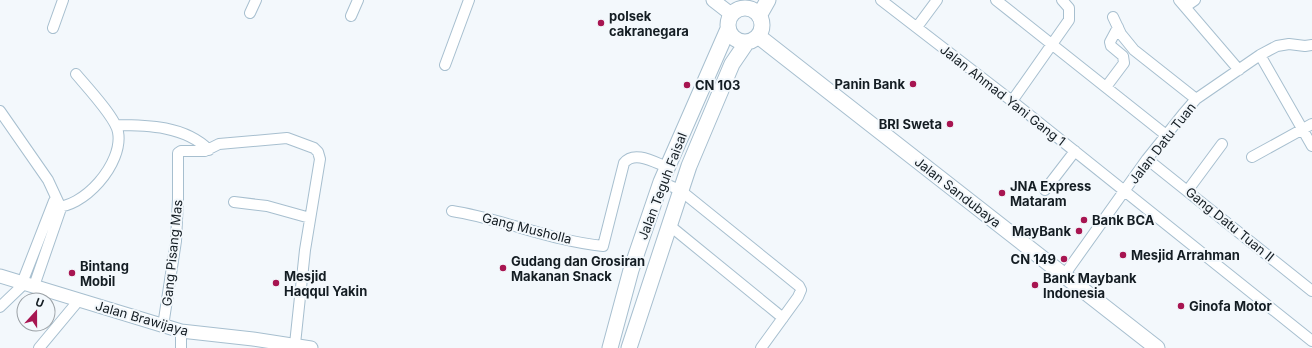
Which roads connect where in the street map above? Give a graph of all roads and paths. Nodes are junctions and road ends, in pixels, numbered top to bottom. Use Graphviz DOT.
graph roads {
  1 [pos="63,0"];
  2 [pos="256,0"];
  3 [pos="358,0"];
  4 [pos="470,0"];
  5 [pos="713,0"];
  6 [pos="768,0"];
  7 [pos="881,0"];
  8 [pos="937,0"];
  9 [pos="996,0"];
  10 [pos="1062,0"];
  11 [pos="1195,0"];
  12 [pos="1182,3"];
  13 [pos="755,8"];
  14 [pos="250,13"];
  15 [pos="351,16"];
  16 [pos="1113,17"];
  17 [pos="730,22"];
  18 [pos="917,27"];
  19 [pos="1118,27"];
  20 [pos="53,28"];
  21 [pos="753,39"];
  22 [pos="1053,44"];
  23 [pos="1312,45"];
  24 [pos="1260,55"];
  25 [pos="446,65"];
  26 [pos="1239,70"];
  27 [pos="76,74"];
  28 [pos="1106,87"];
  29 [pos="1196,99"];
  30 [pos="1012,101"];
  31 [pos="0,111"];
  32 [pos="1312,124"];
  33 [pos="116,125"];
  34 [pos="1303,130"];
  35 [pos="1166,135"];
  36 [pos="1222,144"];
  37 [pos="1312,146"];
  38 [pos="209,150"];
  39 [pos="1075,150"];
  40 [pos="1252,157"];
  41 [pos="1147,159"];
  42 [pos="667,167"];
  43 [pos="660,182"];
  44 [pos="680,190"];
  45 [pos="1045,190"];
  46 [pos="1124,190"];
  47 [pos="1188,190"];
  48 [pos="234,202"];
  49 [pos="56,207"];
  50 [pos="452,211"];
  51 [pos="310,218"];
  52 [pos="669,225"];
  53 [pos="631,270"];
  54 [pos="1065,274"];
  55 [pos="0,276"];
  56 [pos="651,278"];
  57 [pos="27,284"];
  58 [pos="1312,291"];
  59 [pos="79,300"];
  60 [pos="0,306"];
  61 [pos="782,318"];
  62 [pos="163,326"];
  63 [pos="181,331"];
  64 [pos="1312,341"];
  65 [pos="295,344"];
  66 [pos="39,348"];
  67 [pos="181,348"];
  68 [pos="311,348"];
  69 [pos="610,348"];
  70 [pos="629,348"];
  71 [pos="761,348"];
  72 [pos="1157,348"];
  1 -- 20 [label="street"];
  2 -- 14 [label="street"];
  3 -- 15 [label="street"];
  4 -- 25 [label="street"];
  5 -- 17 [label="main road"];
  6 -- 13 [label="highway"];
  7 -- 18 [label="street, Jalan Ahmad Yani Gang 1"];
  8 -- 18 [label="street"];
  9 -- 22 [label="street"];
  10 -- 22 [label="street"];
  11 -- 12 [label="street"];
  12 -- 26 [label="street"];
  13 -- 17 [label="highway"];
  13 -- 21 [label="highway"];
  16 -- 19 [label="street"];
  17 -- 21 [label="highway"];
  17 -- 42 [label="highway, Jalan Teguh Faisal"];
  18 -- 30 [label="street, Jalan Ahmad Yani Gang 1"];
  19 -- 28 [label="street"];
  19 -- 29 [label="street"];
  21 -- 44 [label="highway, Jalan Teguh Faisal"];
  21 -- 54 [label="highway, Jalan Sandubaya"];
  22 -- 28 [label="street"];
  22 -- 30 [label="street"];
  23 -- 24 [label="street, Jalan Datu Tuan"];
  24 -- 26 [label="street, Jalan Datu Tuan"];
  24 -- 34 [label="street"];
  26 -- 29 [label="street, Jalan Datu Tuan"];
  27 -- 33 [label="street"];
  28 -- 35 [label="street"];
  29 -- 35 [label="street, Jalan Datu Tuan"];
  30 -- 39 [label="street, Jalan Ahmad Yani Gang 1"];
  31 -- 49 [label="street"];
  32 -- 34 [label="street"];
  33 -- 38 [label="street"];
  33 -- 49 [label="street"];
  34 -- 37 [label="street"];
  34 -- 40 [label="street"];
  35 -- 41 [label="street, Jalan Datu Tuan"];
  36 -- 47 [label="street"];
  38 -- 51 [label="street"];
  38 -- 62 [label="street, Gang Pisang Mas"];
  39 -- 45 [label="street"];
  39 -- 46 [label="street, Jalan Ahmad Yani Gang 1"];
  41 -- 46 [label="street, Jalan Datu Tuan"];
  41 -- 47 [label="street, Gang Datu Tuan II"];
  42 -- 43 [label="highway, Jalan Teguh Faisal"];
  42 -- 50 [label="street, Gang Musholla"];
  43 -- 44 [label="street"];
  43 -- 53 [label="highway, Jalan Teguh Faisal"];
  44 -- 52 [label="highway, Jalan Teguh Faisal"];
  44 -- 61 [label="street"];
  46 -- 54 [label="street, Jalan Datu Tuan"];
  46 -- 64 [label="street, Jalan Ahmad Yani Gang 1"];
  47 -- 58 [label="street, Gang Datu Tuan II"];
  48 -- 51 [label="street"];
  49 -- 57 [label="street"];
  51 -- 65 [label="street"];
  52 -- 56 [label="highway, Jalan Teguh Faisal"];
  52 -- 61 [label="street"];
  53 -- 56 [label="highway"];
  53 -- 69 [label="highway, Jalan Teguh Faisal"];
  54 -- 72 [label="highway, Jalan Sandubaya"];
  55 -- 57 [label="main road, Jalan Brawijaya"];
  56 -- 70 [label="highway, Jalan Teguh Faisal"];
  57 -- 59 [label="main road, Jalan Brawijaya"];
  57 -- 60 [label="street"];
  59 -- 62 [label="main road, Jalan Brawijaya"];
  59 -- 66 [label="street"];
  61 -- 71 [label="street"];
  62 -- 63 [label="main road, Jalan Brawijaya"];
  63 -- 65 [label="main road, Jalan Brawijaya"];
  63 -- 67 [label="street"];
  65 -- 68 [label="main road, Jalan Brawijaya"];
}
